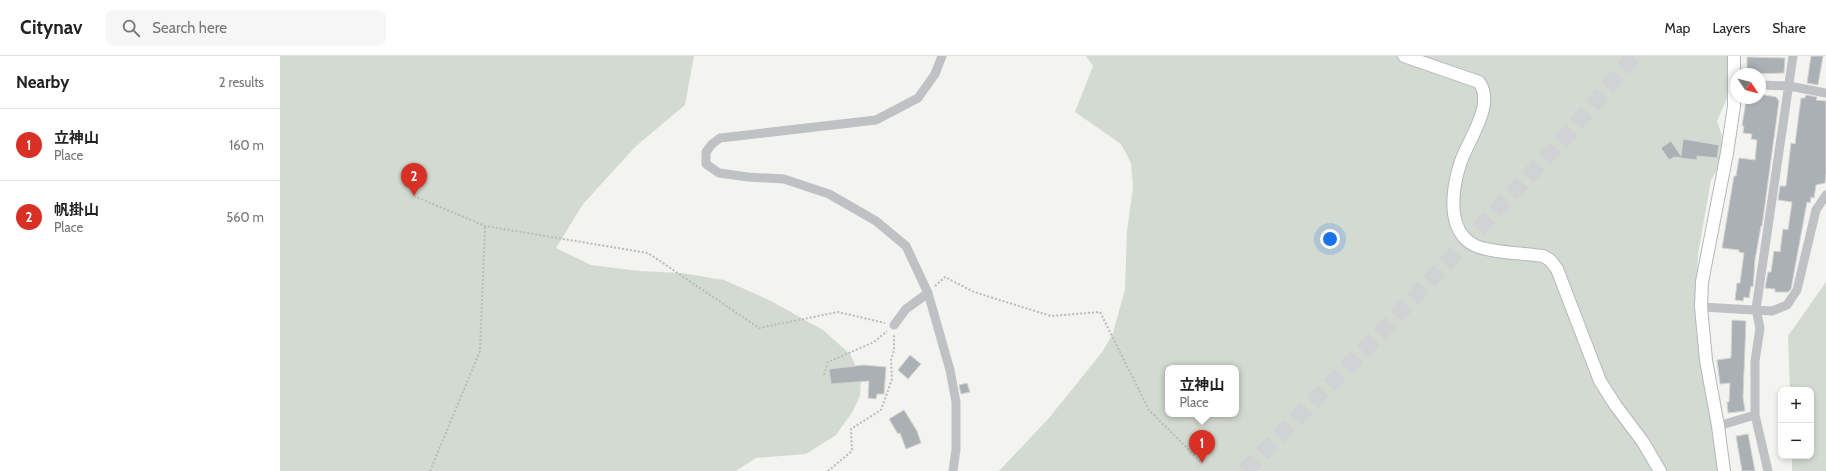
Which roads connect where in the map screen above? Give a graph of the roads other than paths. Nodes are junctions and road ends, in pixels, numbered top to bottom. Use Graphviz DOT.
graph roads {
  1 [pos="942,56"];
  2 [pos="1404,56"];
  3 [pos="1734,56"];
  4 [pos="1793,56"];
  5 [pos="1734,68"];
  6 [pos="1766,85"];
  7 [pos="1789,86"];
  8 [pos="1826,93"];
  9 [pos="1733,104"];
  10 [pos="1826,195"];
  11 [pos="928,293"];
  12 [pos="1701,307"];
  13 [pos="1756,310"];
  14 [pos="894,325"];
  15 [pos="1755,416"];
  16 [pos="1718,426"];
  17 [pos="953,471"];
  18 [pos="1660,471"];
  19 [pos="1724,471"];
  20 [pos="1768,471"];
  1 -- 11 [label="street"];
  2 -- 18 [label="street"];
  3 -- 5 [label="street"];
  4 -- 7 [label="street"];
  6 -- 7 [label="street"];
  7 -- 8 [label="street"];
  7 -- 13 [label="street"];
  9 -- 12 [label="street"];
  10 -- 13 [label="street"];
  11 -- 14 [label="street"];
  11 -- 17 [label="street"];
  12 -- 13 [label="street"];
  12 -- 16 [label="street"];
  13 -- 15 [label="street"];
  15 -- 16 [label="street"];
  15 -- 20 [label="street"];
  16 -- 19 [label="street"];
}
